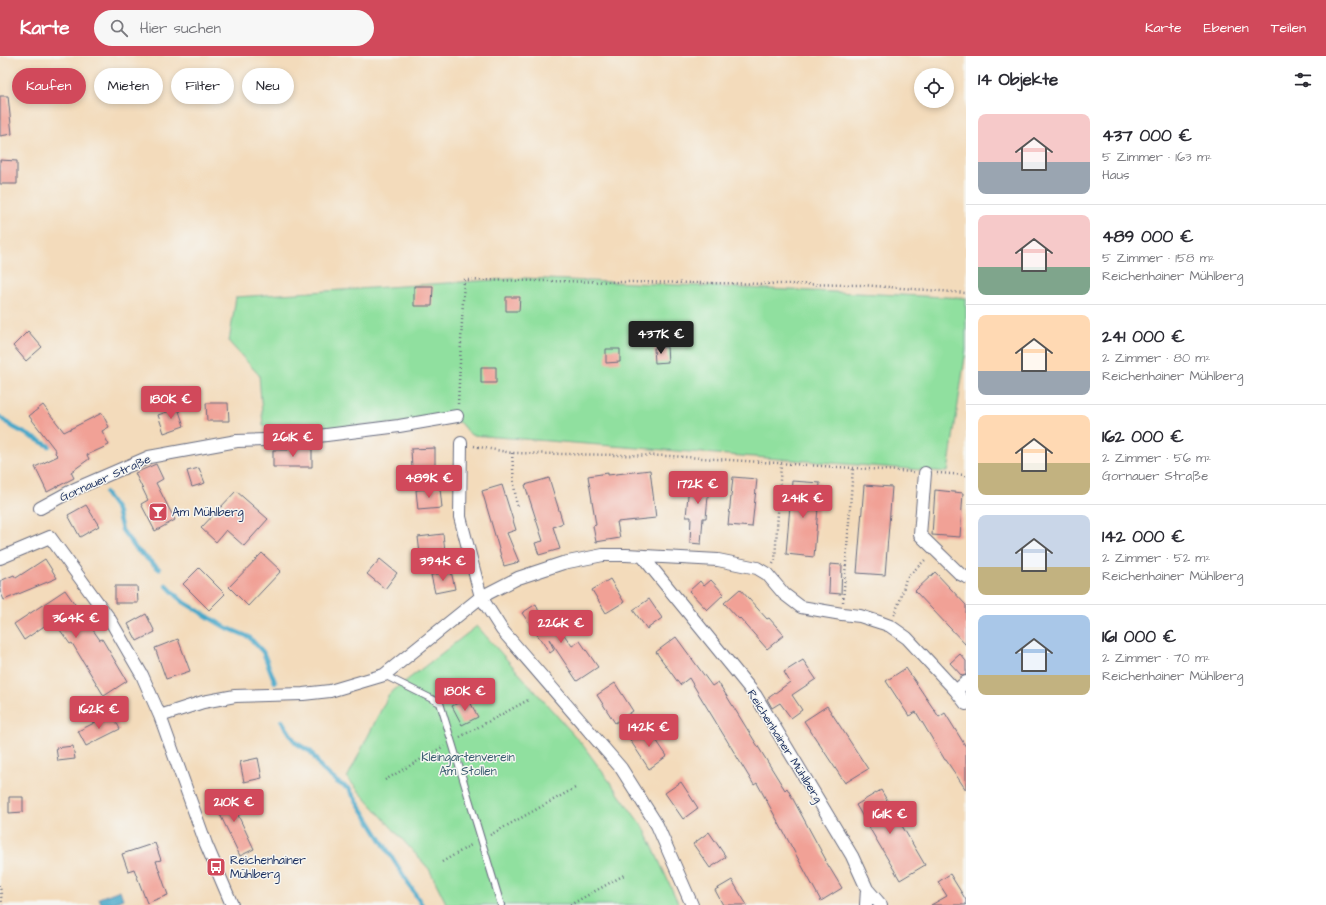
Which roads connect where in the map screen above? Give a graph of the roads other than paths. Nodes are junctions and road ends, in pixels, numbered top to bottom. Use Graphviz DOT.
graph roads {
  1 [pos="457,416"];
  2 [pos="461,443"];
  3 [pos="925,473"];
  4 [pos="40,508"];
  5 [pos="643,556"];
  6 [pos="0,558"];
  7 [pos="966,577"];
  8 [pos="481,597"];
  9 [pos="384,675"];
  10 [pos="966,682"];
  11 [pos="956,691"];
  12 [pos="966,704"];
  13 [pos="160,716"];
  14 [pos="867,889"];
  15 [pos="232,905"];
  16 [pos="501,905"];
  17 [pos="692,905"];
  18 [pos="866,905"];
  19 [pos="881,905"];
  1 -- 4 [label="street, Gornauer Straße"];
  2 -- 8 [label="street"];
  3 -- 7 [label="street"];
  5 -- 8 [label="street"];
  5 -- 11 [label="street"];
  5 -- 14 [label="street, Reichenhainer Mühlberg"];
  6 -- 13 [label="street"];
  8 -- 9 [label="street"];
  8 -- 17 [label="street"];
  9 -- 13 [label="street"];
  9 -- 16 [label="lane"];
  10 -- 11 [label="street"];
  11 -- 12 [label="street"];
  13 -- 15 [label="street"];
  14 -- 18 [label="street, Reichenhainer Mühlberg"];
  14 -- 19 [label="street, Reichenhainer Mühlberg"];
}
